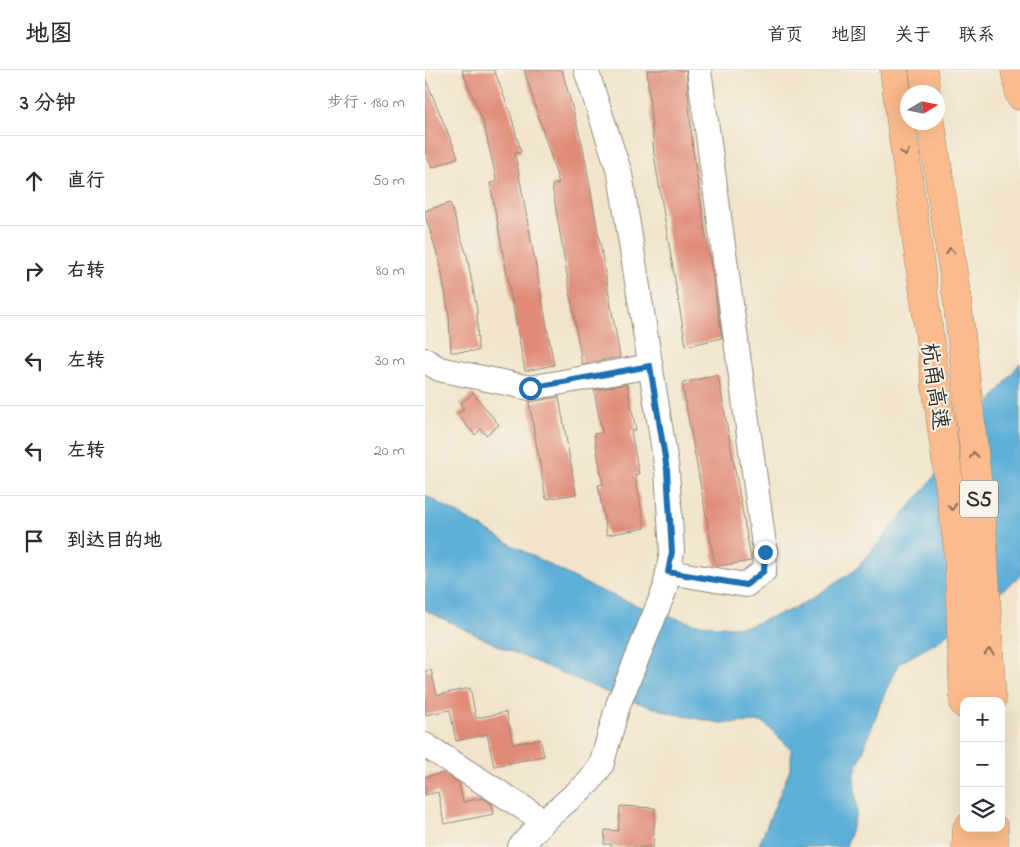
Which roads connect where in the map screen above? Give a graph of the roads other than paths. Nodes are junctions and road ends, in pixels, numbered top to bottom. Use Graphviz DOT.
graph roads {
  1 [pos="586,70"];
  2 [pos="699,70"];
  3 [pos="894,70"];
  4 [pos="923,70"];
  5 [pos="1015,70"];
  6 [pos="925,85"];
  7 [pos="1020,96"];
  8 [pos="932,130"];
  9 [pos="425,360"];
  10 [pos="650,366"];
  11 [pos="666,581"];
  12 [pos="964,697"];
  13 [pos="992,697"];
  14 [pos="425,745"];
  15 [pos="544,821"];
  16 [pos="967,832"];
  17 [pos="994,832"];
  18 [pos="520,847"];
  19 [pos="966,847"];
  20 [pos="994,847"];
  1 -- 10 [label="street"];
  2 -- 11 [label="street"];
  3 -- 12 [label="main road, 杭甬高速 / S5, one-way"];
  4 -- 6 [label="main road"];
  5 -- 7 [label="main road"];
  13 -- 8 [label="main road, 杭甬高速 / S5, one-way"];
  9 -- 10 [label="street"];
  10 -- 11 [label="street"];
  11 -- 15 [label="street, bridge"];
  14 -- 15 [label="street"];
  15 -- 18 [label="street"];
  16 -- 19 [label="main road"];
  17 -- 20 [label="main road"];
}
